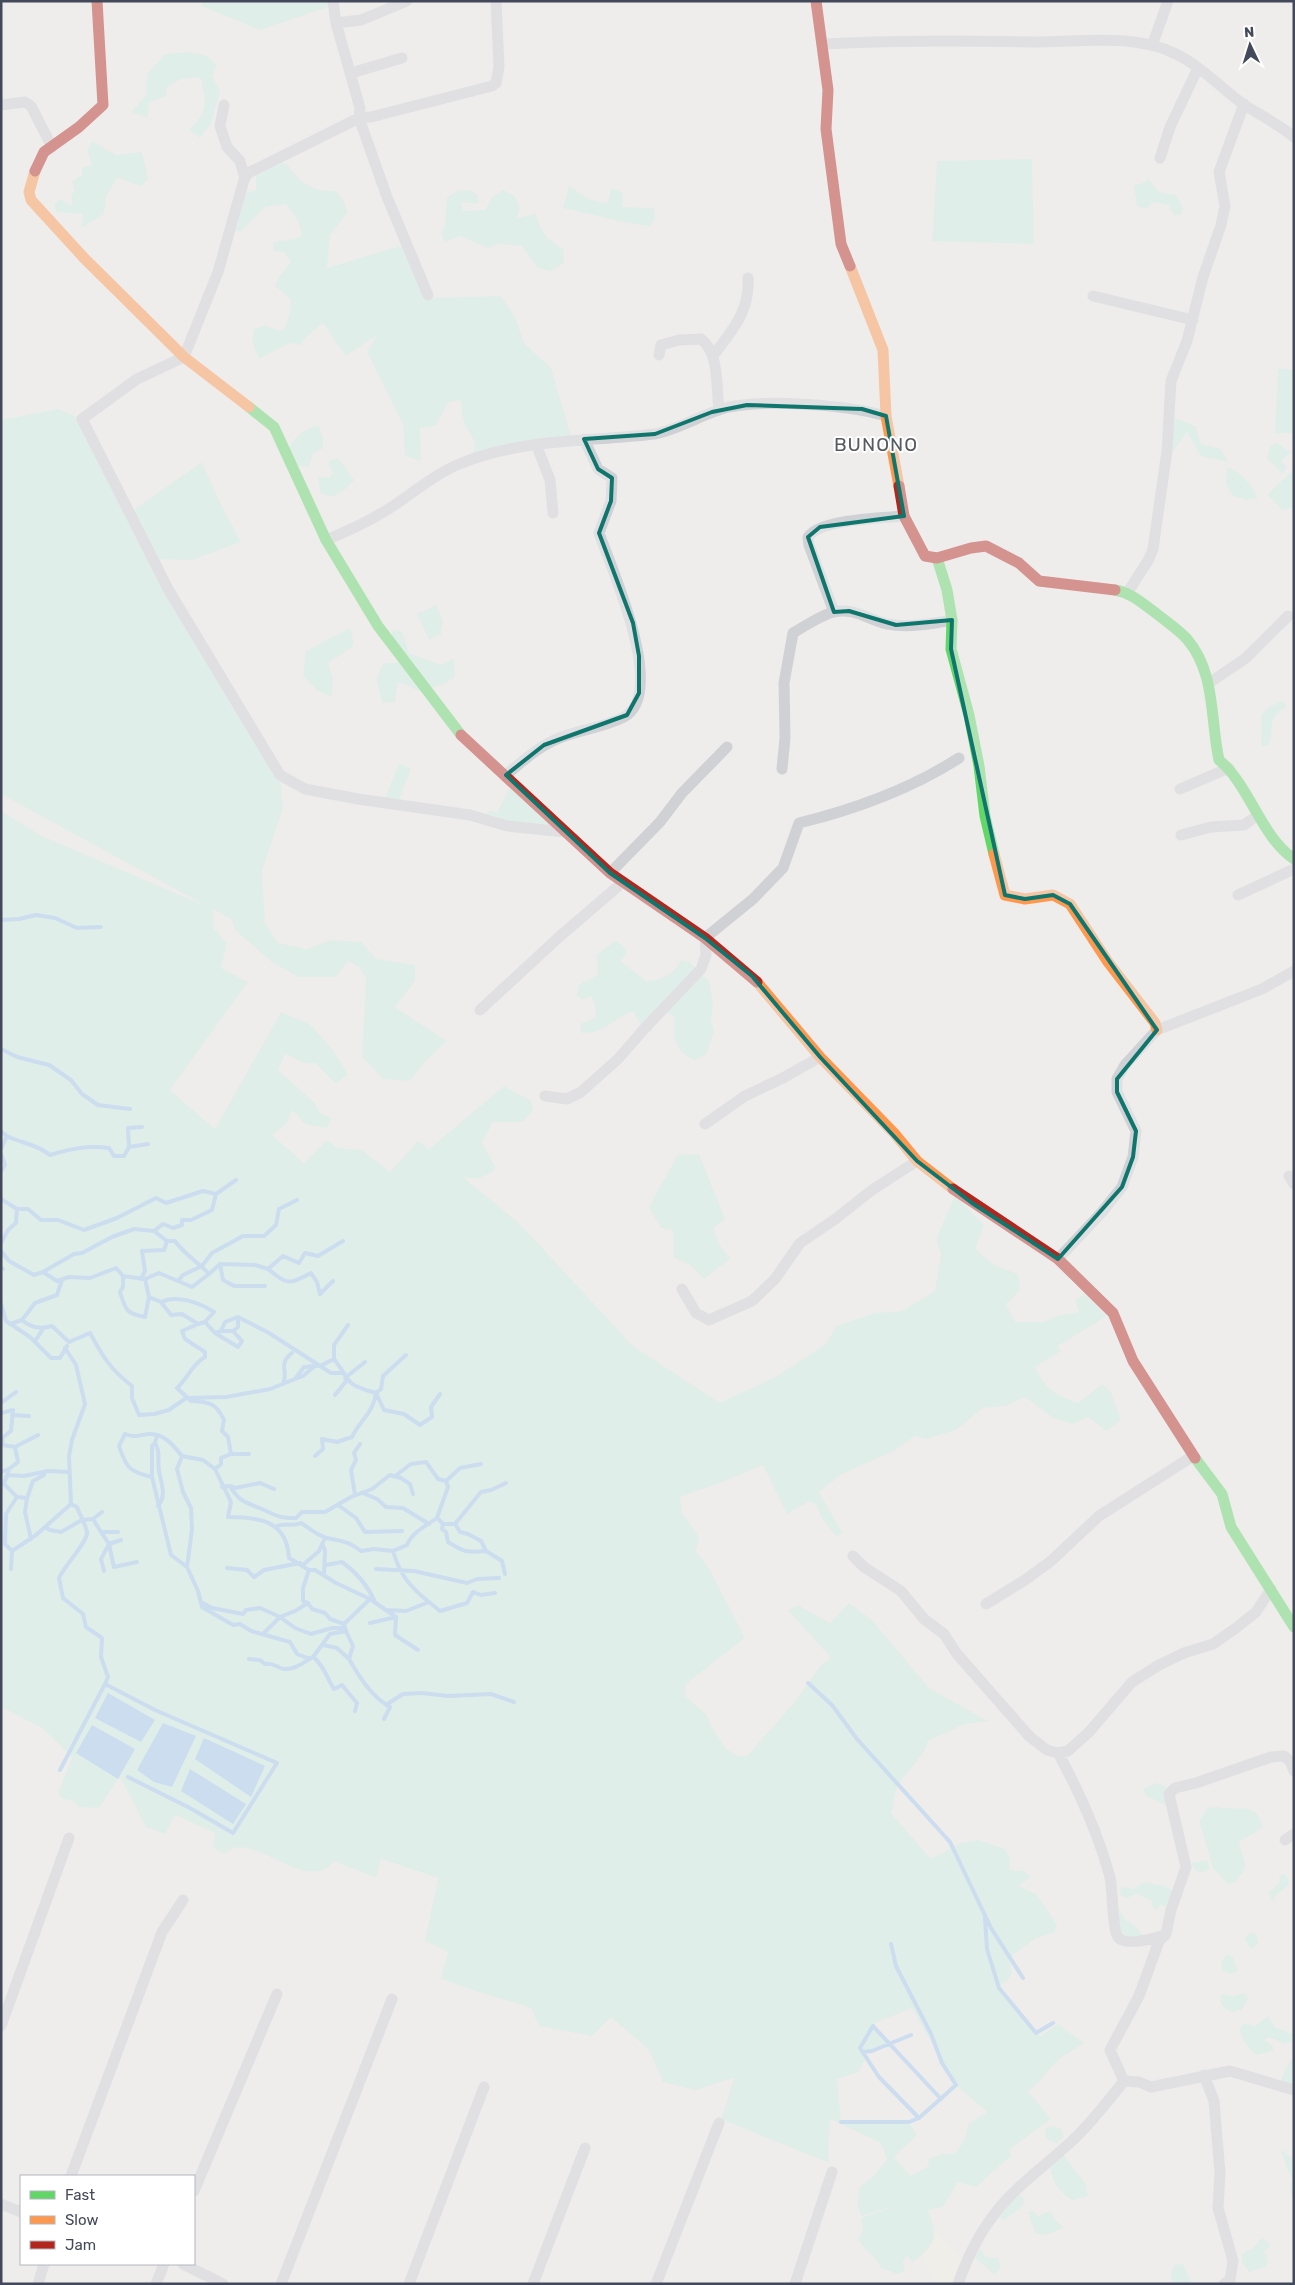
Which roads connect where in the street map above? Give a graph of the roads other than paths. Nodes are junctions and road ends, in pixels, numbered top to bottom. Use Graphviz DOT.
graph roads {
  1 [pos="97,1"];
  2 [pos="333,1"];
  3 [pos="406,1"];
  4 [pos="496,1"];
  5 [pos="816,1"];
  6 [pos="1168,1"];
  7 [pos="336,23"];
  8 [pos="823,44"];
  9 [pos="1152,46"];
  10 [pos="402,58"];
  11 [pos="1198,68"];
  12 [pos="351,73"];
  13 [pos="1244,104"];
  14 [pos="1,105"];
  15 [pos="224,105"];
  16 [pos="359,118"];
  17 [pos="1294,137"];
  18 [pos="52,146"];
  19 [pos="1160,158"];
  20 [pos="245,178"];
  21 [pos="748,278"];
  22 [pos="428,295"];
  23 [pos="1093,296"];
  24 [pos="1193,320"];
  25 [pos="659,355"];
  26 [pos="714,356"];
  27 [pos="184,357"];
  28 [pos="719,410"];
  29 [pos="886,416"];
  30 [pos="584,439"];
  31 [pos="536,444"];
  32 [pos="553,513"];
  33 [pos="904,516"];
  34 [pos="326,540"];
  35 [pos="937,558"];
  36 [pos="1128,592"];
  37 [pos="834,612"];
  38 [pos="1288,616"];
  39 [pos="952,620"];
  40 [pos="1209,684"];
  41 [pos="727,747"];
  42 [pos="959,758"];
  43 [pos="1229,768"];
  44 [pos="782,769"];
  45 [pos="506,775"];
  46 [pos="1180,789"];
  47 [pos="1258,815"];
  48 [pos="564,832"];
  49 [pos="1181,836"];
  50 [pos="1294,859"];
  51 [pos="1294,869"];
  52 [pos="610,873"];
  53 [pos="623,882"];
  54 [pos="1238,895"];
  55 [pos="705,938"];
  56 [pos="1294,971"];
  57 [pos="480,1010"];
  58 [pos="1156,1030"];
  59 [pos="820,1057"];
  60 [pos="545,1096"];
  61 [pos="706,1124"];
  62 [pos="917,1161"];
  63 [pos="1058,1259"];
  64 [pos="682,1289"];
  65 [pos="1194,1456"];
  66 [pos="853,1556"];
  67 [pos="1271,1589"];
  68 [pos="986,1604"];
  69 [pos="1294,1627"];
  70 [pos="1058,1753"];
  71 [pos="1294,1770"];
  72 [pos="69,1838"];
  73 [pos="183,1900"];
  74 [pos="1166,1934"];
  75 [pos="277,1994"];
  76 [pos="392,1999"];
  77 [pos="1,2026"];
  78 [pos="1204,2075"];
  79 [pos="1124,2081"];
  80 [pos="484,2087"];
  81 [pos="1294,2090"];
  82 [pos="720,2123"];
  83 [pos="585,2148"];
  84 [pos="832,2172"];
  85 [pos="71,2175"];
  86 [pos="195,2189"];
  87 [pos="1,2204"];
  88 [pos="20,2212"];
  89 [pos="44,2265"];
  90 [pos="164,2265"];
  91 [pos="184,2265"];
  92 [pos="38,2284"];
  93 [pos="156,2284"];
  94 [pos="223,2284"];
  95 [pos="281,2284"];
  96 [pos="409,2284"];
  97 [pos="533,2284"];
  98 [pos="656,2284"];
  99 [pos="795,2284"];
  100 [pos="958,2284"];
  101 [pos="1224,2284"];
  1 -- 18 [label="street"];
  2 -- 7 [label="street"];
  3 -- 7 [label="street"];
  4 -- 16 [label="street"];
  5 -- 8 [label="street"];
  6 -- 9 [label="street"];
  7 -- 12 [label="street"];
  8 -- 9 [label="street"];
  8 -- 29 [label="street"];
  9 -- 11 [label="street"];
  10 -- 12 [label="street"];
  11 -- 13 [label="street"];
  11 -- 19 [label="street"];
  12 -- 16 [label="street"];
  13 -- 17 [label="street"];
  13 -- 24 [label="street"];
  14 -- 18 [label="street"];
  15 -- 20 [label="street"];
  16 -- 20 [label="street"];
  16 -- 22 [label="street"];
  18 -- 27 [label="street"];
  20 -- 27 [label="street"];
  21 -- 26 [label="street"];
  23 -- 24 [label="street"];
  24 -- 36 [label="street"];
  25 -- 26 [label="street"];
  26 -- 28 [label="street"];
  27 -- 34 [label="street"];
  27 -- 48 [label="street"];
  28 -- 29 [label="street"];
  28 -- 30 [label="street"];
  29 -- 33 [label="street"];
  30 -- 31 [label="street"];
  30 -- 45 [label="street"];
  31 -- 32 [label="street"];
  31 -- 34 [label="street"];
  33 -- 35 [label="street"];
  33 -- 37 [label="street"];
  34 -- 45 [label="street"];
  35 -- 36 [label="street"];
  35 -- 39 [label="street"];
  36 -- 40 [label="street"];
  37 -- 39 [label="street"];
  37 -- 44 [label="street"];
  38 -- 40 [label="street"];
  39 -- 58 [label="street"];
  40 -- 43 [label="street"];
  41 -- 52 [label="street"];
  42 -- 55 [label="street"];
  43 -- 46 [label="street"];
  43 -- 47 [label="street"];
  45 -- 48 [label="street"];
  47 -- 49 [label="street"];
  47 -- 50 [label="street"];
  48 -- 52 [label="street"];
  51 -- 54 [label="street"];
  52 -- 53 [label="street"];
  53 -- 55 [label="street"];
  53 -- 57 [label="street"];
  55 -- 59 [label="street"];
  55 -- 60 [label="street"];
  56 -- 58 [label="street"];
  58 -- 63 [label="street"];
  59 -- 61 [label="street"];
  59 -- 62 [label="street"];
  62 -- 63 [label="street"];
  62 -- 64 [label="street"];
  63 -- 65 [label="street"];
  65 -- 67 [label="street"];
  65 -- 68 [label="street"];
  66 -- 70 [label="street"];
  67 -- 69 [label="street"];
  67 -- 70 [label="street"];
  70 -- 74 [label="street"];
  71 -- 74 [label="street"];
  72 -- 77 [label="street"];
  73 -- 85 [label="street"];
  74 -- 79 [label="street"];
  75 -- 86 [label="street"];
  76 -- 95 [label="street"];
  78 -- 79 [label="street"];
  78 -- 81 [label="street"];
  78 -- 101 [label="street"];
  79 -- 100 [label="street"];
  80 -- 96 [label="street"];
  82 -- 98 [label="street"];
  83 -- 97 [label="street"];
  84 -- 99 [label="street"];
  87 -- 88 [label="street"];
  89 -- 92 [label="street"];
  90 -- 93 [label="street"];
  91 -- 94 [label="street"];
}
